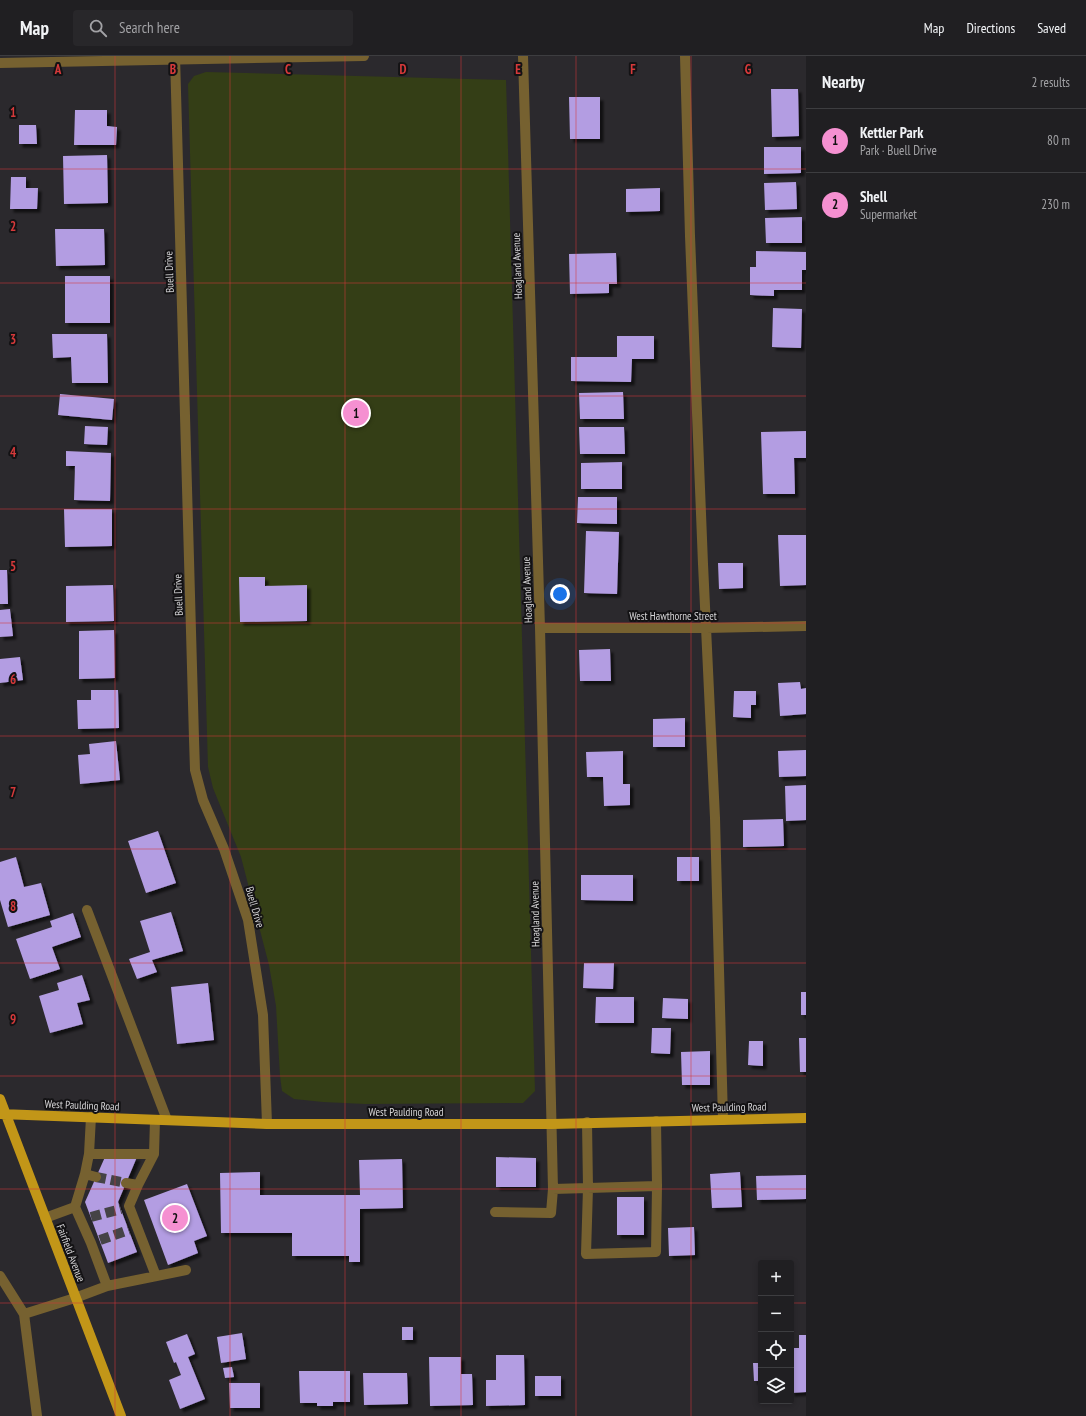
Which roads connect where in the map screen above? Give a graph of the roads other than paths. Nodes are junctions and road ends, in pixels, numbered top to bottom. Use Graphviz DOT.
graph roads {
  1 [pos="351,56"];
  2 [pos="364,56"];
  3 [pos="523,56"];
  4 [pos="685,56"];
  5 [pos="176,58"];
  6 [pos="0,63"];
  7 [pos="806,626"];
  8 [pos="540,628"];
  9 [pos="706,628"];
  10 [pos="87,910"];
  11 [pos="0,1099"];
  12 [pos="2,1115"];
  13 [pos="92,1117"];
  14 [pos="806,1118"];
  15 [pos="155,1120"];
  16 [pos="167,1120"];
  17 [pos="723,1120"];
  18 [pos="656,1121"];
  19 [pos="587,1122"];
  20 [pos="267,1124"];
  21 [pos="552,1124"];
  22 [pos="89,1154"];
  23 [pos="154,1154"];
  24 [pos="86,1174"];
  25 [pos="96,1177"];
  26 [pos="126,1183"];
  27 [pos="138,1185"];
  28 [pos="657,1186"];
  29 [pos="588,1188"];
  30 [pos="553,1189"];
  31 [pos="75,1207"];
  32 [pos="495,1212"];
  33 [pos="45,1218"];
  34 [pos="186,1270"];
  35 [pos="0,1276"];
  36 [pos="156,1276"];
  37 [pos="107,1286"];
  38 [pos="75,1298"];
  39 [pos="24,1314"];
  40 [pos="37,1416"];
  41 [pos="121,1416"];
  1 -- 2 [label="street"];
  1 -- 5 [label="street"];
  3 -- 8 [label="street, Hoagland Avenue"];
  4 -- 9 [label="street"];
  5 -- 6 [label="street"];
  5 -- 20 [label="street, Buell Drive"];
  7 -- 9 [label="street, West Hawthorne Street"];
  8 -- 9 [label="street, West Hawthorne Street"];
  8 -- 21 [label="street, Hoagland Avenue"];
  9 -- 17 [label="street"];
  10 -- 16 [label="street"];
  11 -- 12 [label="main road, Fairfield Avenue"];
  12 -- 13 [label="main road, West Paulding Road"];
  12 -- 33 [label="main road, Fairfield Avenue"];
  13 -- 15 [label="main road, West Paulding Road"];
  13 -- 22 [label="street"];
  14 -- 17 [label="main road, West Paulding Road"];
  15 -- 16 [label="main road, West Paulding Road"];
  15 -- 23 [label="street"];
  16 -- 20 [label="main road, West Paulding Road"];
  17 -- 18 [label="main road, West Paulding Road"];
  18 -- 19 [label="main road, West Paulding Road"];
  18 -- 28 [label="street"];
  19 -- 21 [label="main road, West Paulding Road"];
  19 -- 29 [label="street"];
  20 -- 21 [label="main road, West Paulding Road"];
  21 -- 30 [label="street, Hoagland Avenue"];
  22 -- 23 [label="street"];
  22 -- 24 [label="street"];
  23 -- 27 [label="street"];
  24 -- 25 [label="street"];
  24 -- 31 [label="street"];
  26 -- 27 [label="street"];
  27 -- 36 [label="street"];
  28 -- 29 [label="street"];
  28 -- 29 [label="street"];
  29 -- 30 [label="street"];
  30 -- 32 [label="street, Hoagland Avenue"];
  31 -- 33 [label="street"];
  31 -- 37 [label="street"];
  33 -- 38 [label="main road, Fairfield Avenue"];
  34 -- 36 [label="street"];
  35 -- 39 [label="street"];
  36 -- 37 [label="street"];
  37 -- 38 [label="street"];
  38 -- 39 [label="street"];
  38 -- 41 [label="main road, Fairfield Avenue"];
  39 -- 40 [label="street"];
}
